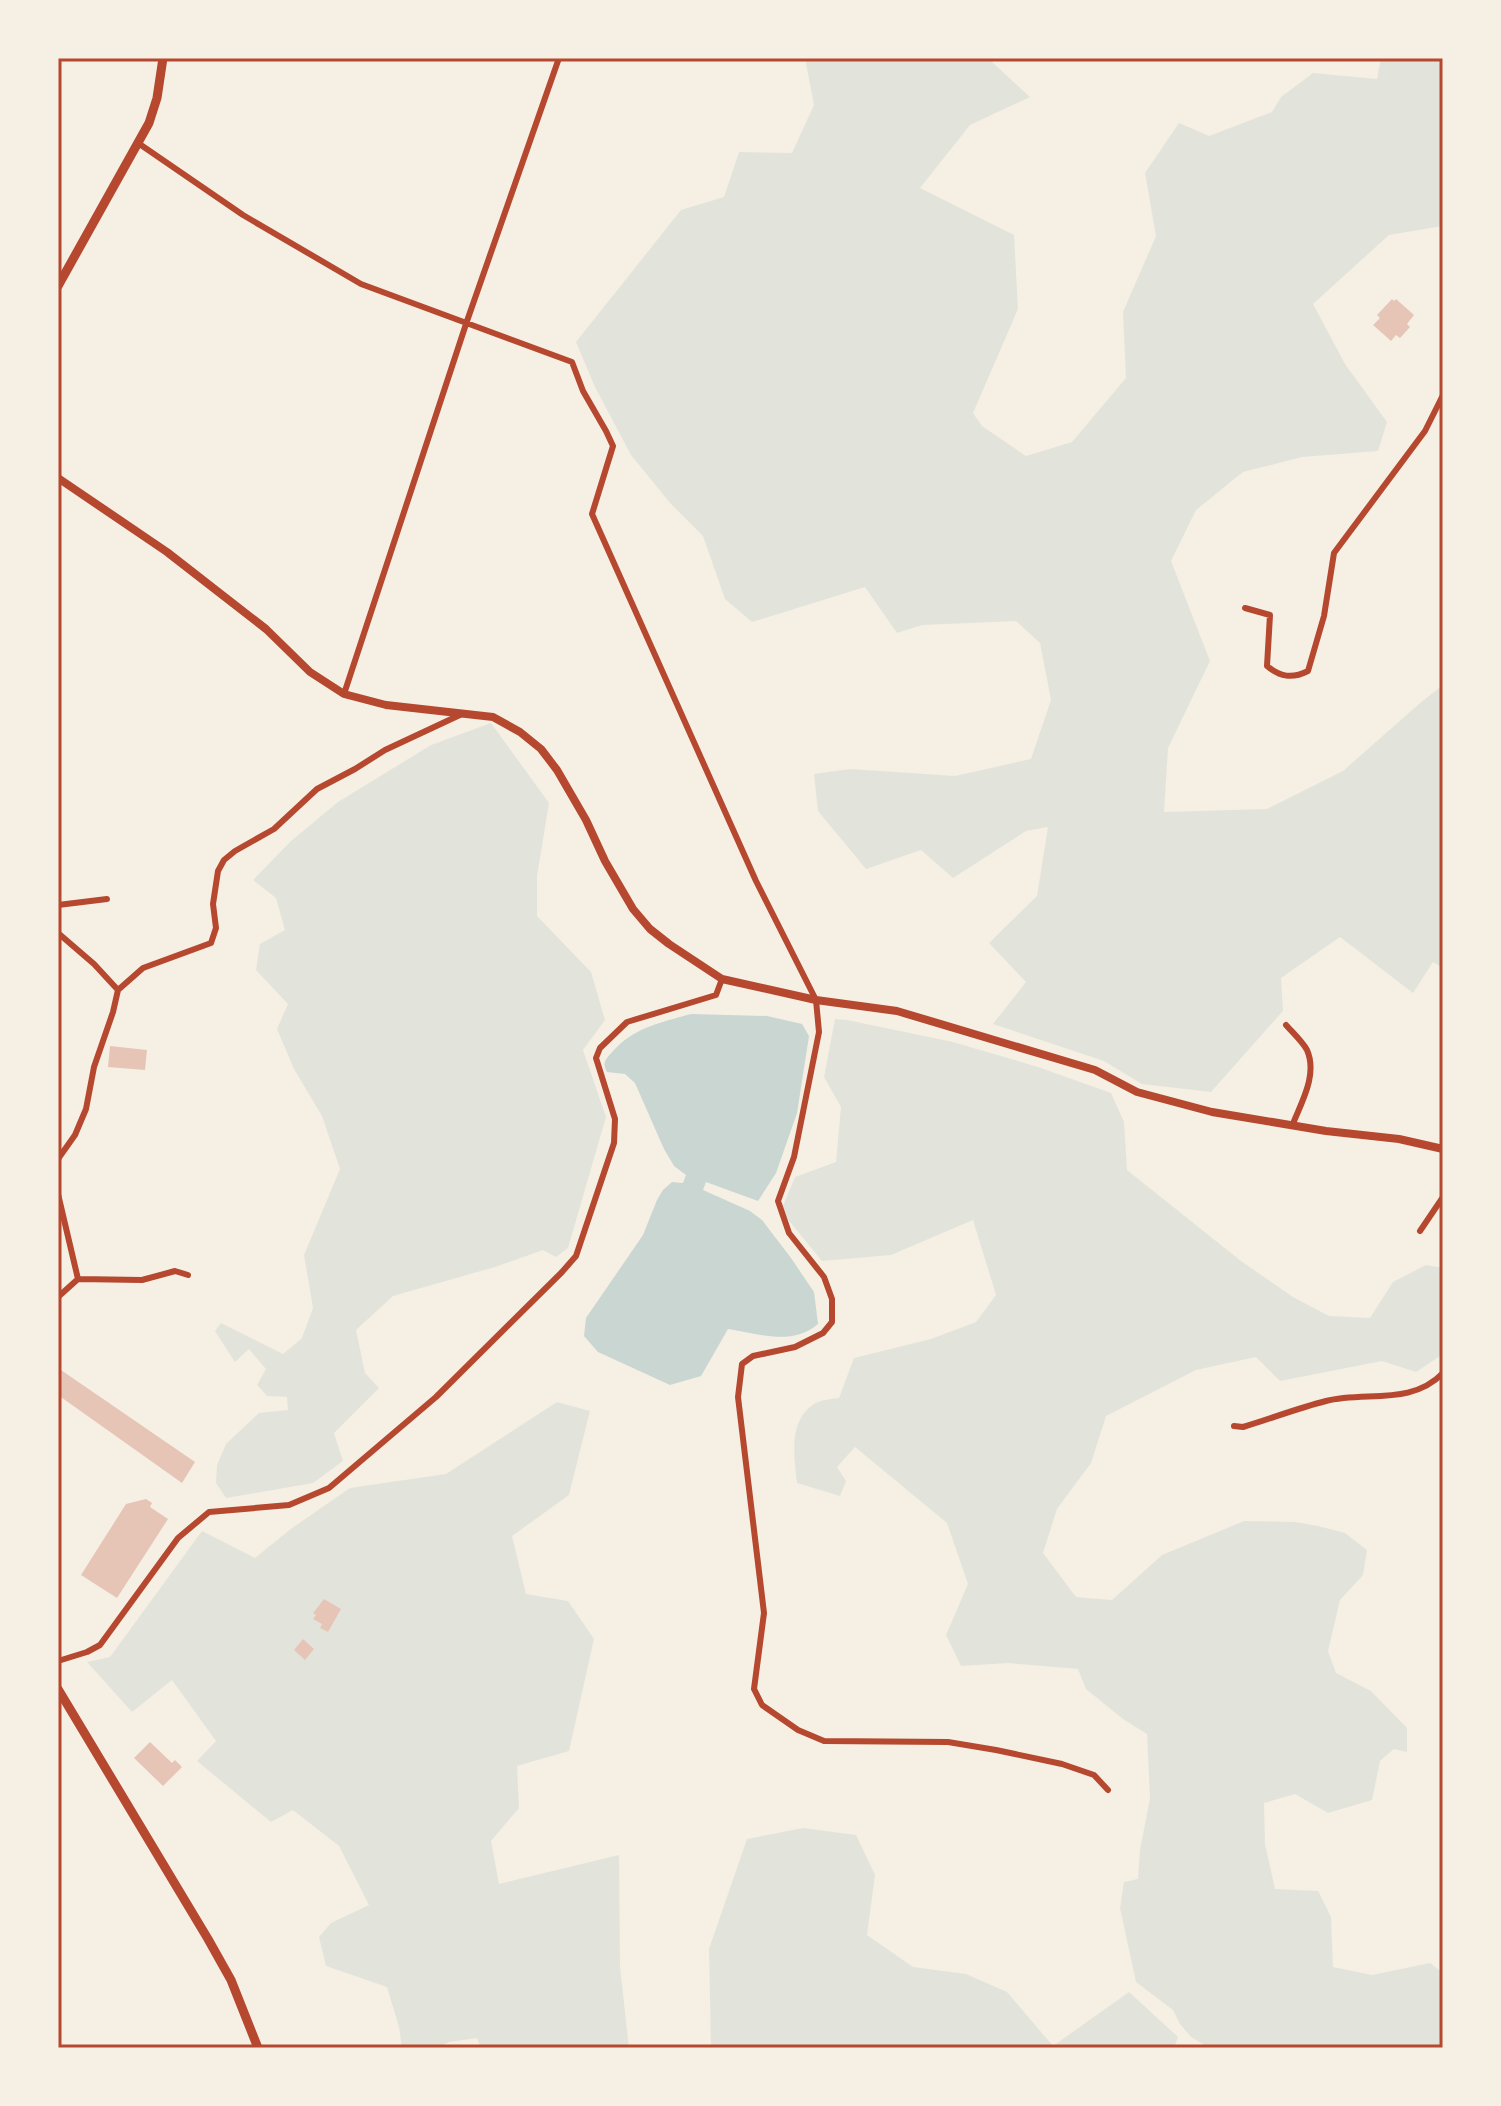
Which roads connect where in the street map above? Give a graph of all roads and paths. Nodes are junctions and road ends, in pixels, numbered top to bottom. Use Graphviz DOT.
graph roads {
  1 [pos="163,58"];
  2 [pos="559,58"];
  3 [pos="138,143"];
  4 [pos="59,282"];
  5 [pos="467,321"];
  6 [pos="1443,395"];
  7 [pos="58,478"];
  8 [pos="1245,608"];
  9 [pos="344,694"];
  10 [pos="462,714"];
  11 [pos="107,899"];
  12 [pos="58,905"];
  13 [pos="58,933"];
  14 [pos="722,979"];
  15 [pos="118,990"];
  16 [pos="816,1000"];
  17 [pos="1286,1025"];
  18 [pos="1292,1126"];
  19 [pos="1443,1149"];
  20 [pos="58,1159"];
  21 [pos="58,1194"];
  22 [pos="1443,1197"];
  23 [pos="1420,1231"];
  24 [pos="188,1275"];
  25 [pos="78,1279"];
  26 [pos="58,1297"];
  27 [pos="1443,1373"];
  28 [pos="1234,1426"];
  29 [pos="58,1661"];
  30 [pos="58,1689"];
  31 [pos="1108,1790"];
  32 [pos="258,2048"];
  1 -- 3 [label="main road"];
  2 -- 5 [label="street"];
  3 -- 4 [label="main road"];
  3 -- 5 [label="street"];
  5 -- 9 [label="street"];
  5 -- 16 [label="street"];
  6 -- 8 [label="street"];
  7 -- 9 [label="street"];
  9 -- 10 [label="street"];
  10 -- 14 [label="street"];
  10 -- 15 [label="street"];
  11 -- 12 [label="street"];
  13 -- 15 [label="street"];
  14 -- 16 [label="street"];
  14 -- 29 [label="street"];
  15 -- 20 [label="street"];
  16 -- 18 [label="street"];
  16 -- 31 [label="street"];
  17 -- 18 [label="street"];
  18 -- 19 [label="street"];
  21 -- 25 [label="street"];
  22 -- 23 [label="street"];
  24 -- 25 [label="street"];
  25 -- 26 [label="street"];
  27 -- 28 [label="street"];
  30 -- 32 [label="main road"];
}
